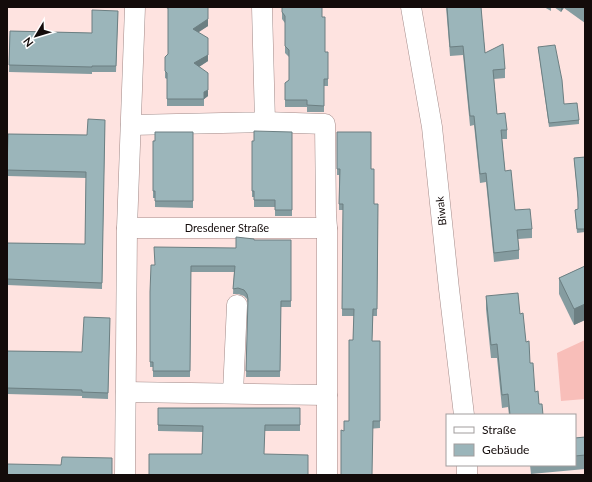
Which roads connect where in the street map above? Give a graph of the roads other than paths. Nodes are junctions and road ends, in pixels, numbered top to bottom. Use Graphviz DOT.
graph roads {
  1 [pos="135,7"];
  2 [pos="262,7"];
  3 [pos="411,7"];
  4 [pos="265,122"];
  5 [pos="131,125"];
  6 [pos="127,228"];
  7 [pos="327,228"];
  8 [pos="237,305"];
  9 [pos="126,392"];
  10 [pos="233,393"];
  11 [pos="327,395"];
  12 [pos="464,414"];
  13 [pos="125,475"];
  14 [pos="327,475"];
  1 -- 5 [label="street"];
  2 -- 4 [label="street"];
  3 -- 12 [label="street, Biwak"];
  4 -- 5 [label="street"];
  4 -- 7 [label="street"];
  5 -- 6 [label="street"];
  6 -- 7 [label="street, Dresdener Straße"];
  6 -- 9 [label="street"];
  7 -- 11 [label="street"];
  8 -- 10 [label="street"];
  9 -- 10 [label="street"];
  9 -- 13 [label="street"];
  10 -- 11 [label="street"];
  11 -- 14 [label="street"];
}
